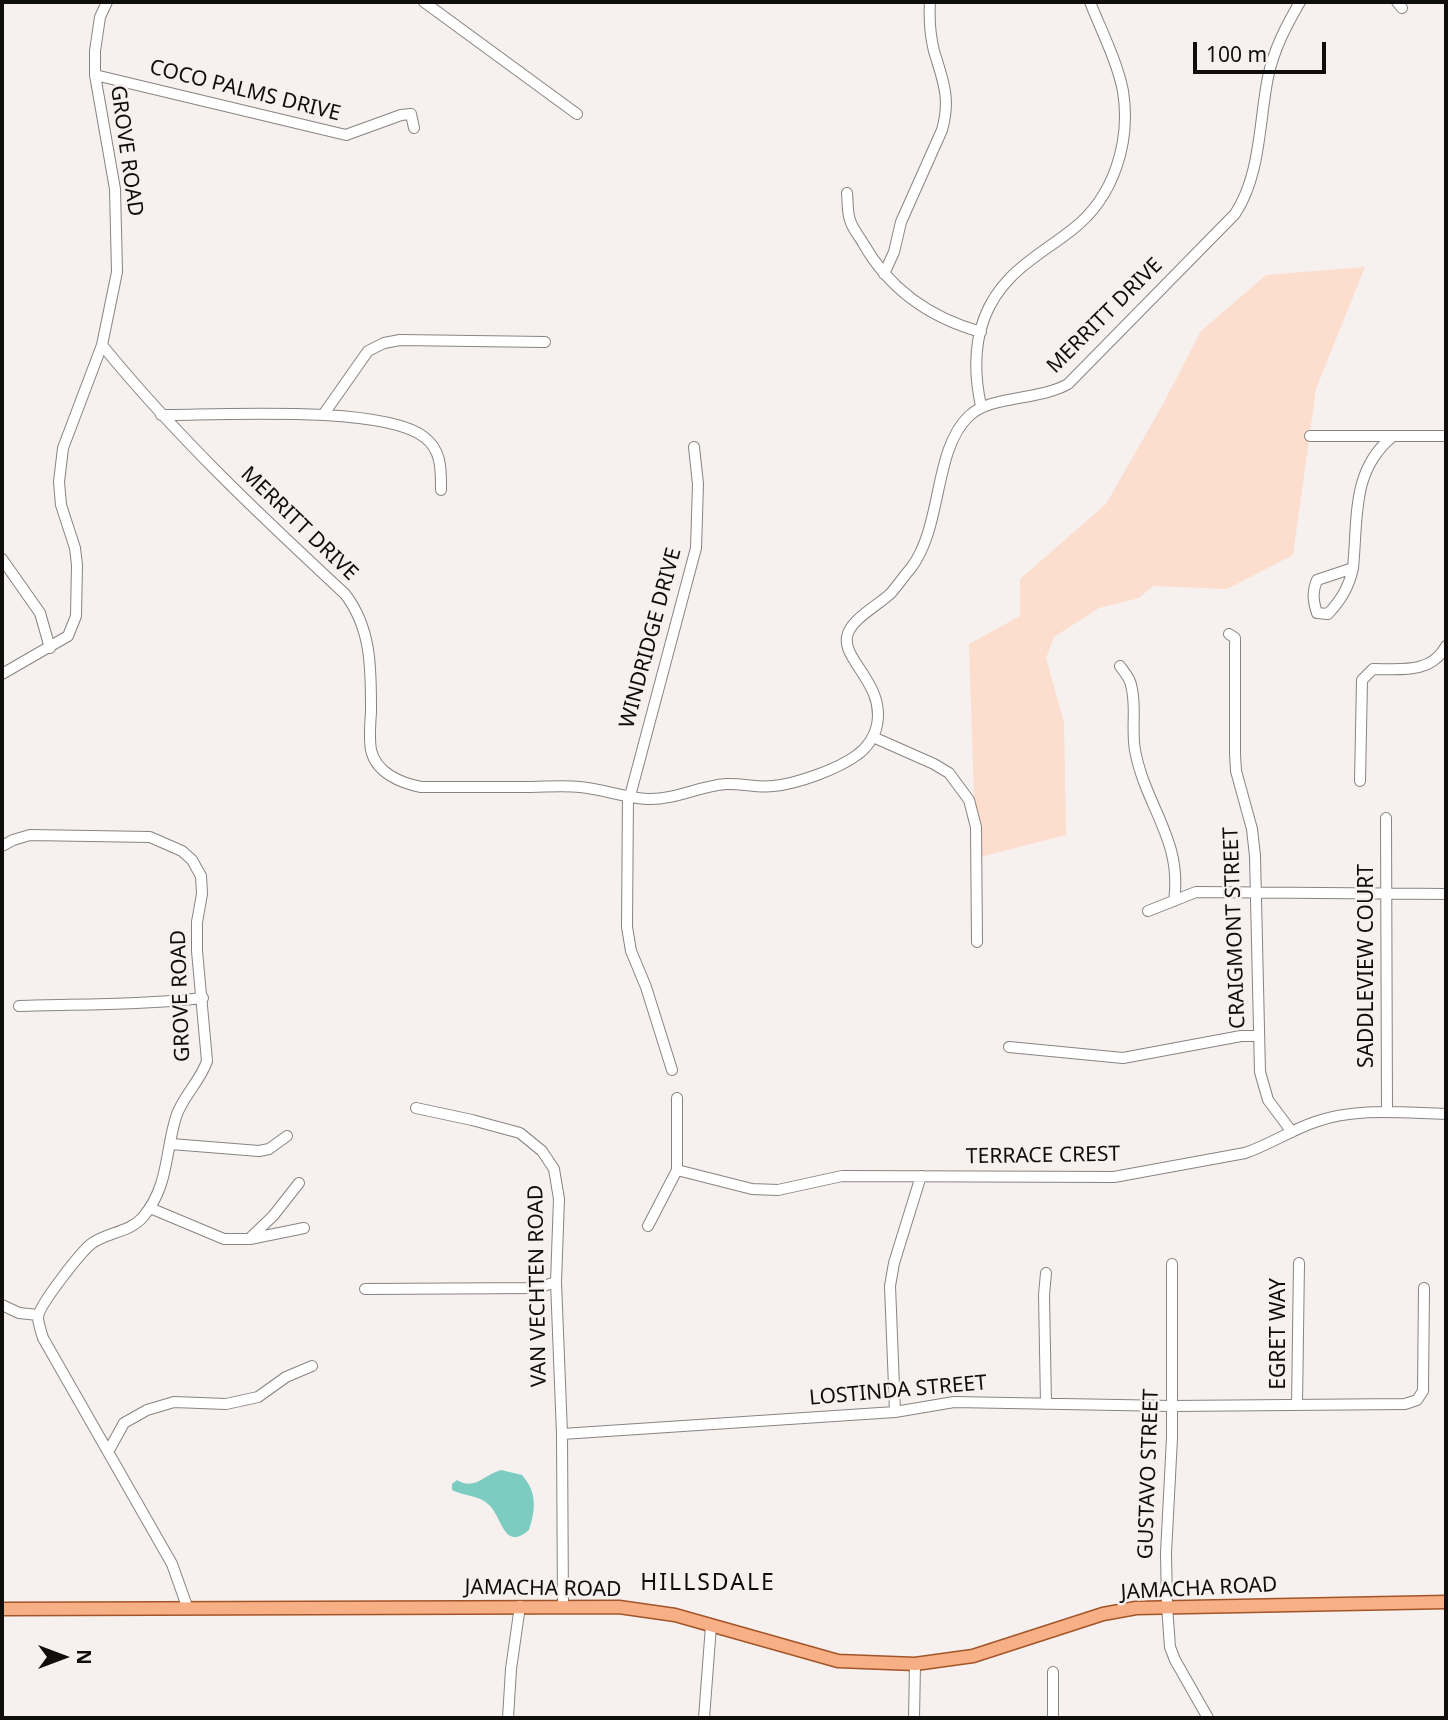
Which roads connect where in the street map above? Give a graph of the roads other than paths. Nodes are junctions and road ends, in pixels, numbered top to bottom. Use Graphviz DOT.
graph roads {
  1 [pos="107,2"];
  2 [pos="424,2"];
  3 [pos="930,2"];
  4 [pos="1090,2"];
  5 [pos="1300,2"];
  6 [pos="95,75"];
  7 [pos="577,114"];
  8 [pos="414,128"];
  9 [pos="847,193"];
  10 [pos="884,274"];
  11 [pos="981,332"];
  12 [pos="545,342"];
  13 [pos="103,345"];
  14 [pos="981,406"];
  15 [pos="161,415"];
  16 [pos="323,415"];
  17 [pos="1310,436"];
  18 [pos="1394,436"];
  19 [pos="1446,436"];
  20 [pos="694,447"];
  21 [pos="441,490"];
  22 [pos="2,559"];
  23 [pos="1353,568"];
  24 [pos="1229,634"];
  25 [pos="1446,646"];
  26 [pos="50,648"];
  27 [pos="1120,666"];
  28 [pos="2,674"];
  29 [pos="873,737"];
  30 [pos="1360,781"];
  31 [pos="629,796"];
  32 [pos="1386,818"];
  33 [pos="2,846"];
  34 [pos="1256,894"];
  35 [pos="1385,894"];
  36 [pos="1446,894"];
  37 [pos="1174,901"];
  38 [pos="1148,911"];
  39 [pos="978,942"];
  40 [pos="203,998"];
  41 [pos="19,1006"];
  42 [pos="1259,1036"];
  43 [pos="1009,1047"];
  44 [pos="672,1070"];
  45 [pos="677,1098"];
  46 [pos="416,1108"];
  47 [pos="1387,1112"];
  48 [pos="1446,1114"];
  49 [pos="1293,1132"];
  50 [pos="288,1136"];
  51 [pos="171,1144"];
  52 [pos="677,1170"];
  53 [pos="921,1177"];
  54 [pos="299,1183"];
  55 [pos="150,1208"];
  56 [pos="648,1226"];
  57 [pos="304,1228"];
  58 [pos="250,1238"];
  59 [pos="1299,1263"];
  60 [pos="1172,1264"];
  61 [pos="1046,1273"];
  62 [pos="556,1282"];
  63 [pos="1424,1288"];
  64 [pos="365,1289"];
  65 [pos="2,1305"];
  66 [pos="38,1315"];
  67 [pos="312,1366"];
  68 [pos="1046,1404"];
  69 [pos="1297,1405"];
  70 [pos="1172,1406"];
  71 [pos="895,1412"];
  72 [pos="562,1434"];
  73 [pos="109,1450"];
  74 [pos="1446,1602"];
  75 [pos="520,1606"];
  76 [pos="1167,1606"];
  77 [pos="563,1607"];
  78 [pos="2,1609"];
  79 [pos="188,1609"];
  80 [pos="711,1626"];
  81 [pos="915,1664"];
  82 [pos="1053,1672"];
  83 [pos="508,1718"];
  84 [pos="704,1718"];
  85 [pos="915,1718"];
  86 [pos="1053,1718"];
  87 [pos="1208,1718"];
  1 -- 6 [label="street, GROVE ROAD"];
  2 -- 7 [label="street"];
  3 -- 10 [label="street"];
  4 -- 11 [label="street"];
  5 -- 14 [label="street, MERRITT DRIVE"];
  6 -- 8 [label="street, COCO PALMS DRIVE"];
  6 -- 13 [label="street, GROVE ROAD"];
  9 -- 10 [label="street"];
  10 -- 11 [label="street"];
  11 -- 14 [label="street"];
  12 -- 16 [label="street"];
  13 -- 15 [label="street, MERRITT DRIVE"];
  13 -- 26 [label="street, GROVE ROAD"];
  14 -- 29 [label="street"];
  15 -- 16 [label="street"];
  15 -- 31 [label="street, MERRITT DRIVE"];
  16 -- 21 [label="street"];
  17 -- 18 [label="street"];
  18 -- 19 [label="street"];
  18 -- 23 [label="street"];
  20 -- 31 [label="street, WINDRIDGE DRIVE"];
  22 -- 26 [label="street"];
  23 -- 23 [label="street"];
  24 -- 34 [label="street, CRAIGMONT STREET"];
  25 -- 30 [label="street"];
  26 -- 28 [label="street, GROVE ROAD"];
  27 -- 37 [label="street"];
  29 -- 31 [label="street, MERRITT DRIVE"];
  29 -- 39 [label="street"];
  31 -- 44 [label="street, WINDRIDGE DRIVE"];
  32 -- 35 [label="street, SADDLEVIEW COURT"];
  33 -- 40 [label="street, GROVE ROAD"];
  34 -- 35 [label="street"];
  34 -- 37 [label="street"];
  34 -- 42 [label="street, CRAIGMONT STREET"];
  35 -- 36 [label="street"];
  35 -- 47 [label="street, SADDLEVIEW COURT"];
  37 -- 38 [label="street"];
  40 -- 41 [label="street"];
  40 -- 51 [label="street, GROVE ROAD"];
  42 -- 43 [label="street"];
  42 -- 49 [label="street, CRAIGMONT STREET"];
  45 -- 52 [label="street"];
  46 -- 62 [label="street, VAN VECHTEN ROAD"];
  47 -- 48 [label="street, TERRACE CREST"];
  47 -- 49 [label="street, TERRACE CREST"];
  49 -- 53 [label="street, TERRACE CREST"];
  50 -- 51 [label="street"];
  51 -- 55 [label="street, GROVE ROAD"];
  52 -- 53 [label="street, TERRACE CREST"];
  52 -- 56 [label="street"];
  53 -- 71 [label="street"];
  54 -- 58 [label="street"];
  55 -- 58 [label="street"];
  55 -- 66 [label="street, GROVE ROAD"];
  57 -- 58 [label="street"];
  59 -- 69 [label="street, EGRET WAY"];
  60 -- 70 [label="street, GUSTAVO STREET"];
  61 -- 68 [label="street"];
  62 -- 64 [label="street"];
  62 -- 72 [label="street, VAN VECHTEN ROAD"];
  63 -- 69 [label="street, LOSTINDA STREET"];
  65 -- 66 [label="street"];
  66 -- 73 [label="street"];
  67 -- 73 [label="street"];
  68 -- 70 [label="street, LOSTINDA STREET"];
  68 -- 71 [label="street, LOSTINDA STREET"];
  69 -- 70 [label="street, LOSTINDA STREET"];
  70 -- 76 [label="street, GUSTAVO STREET"];
  71 -- 72 [label="street, LOSTINDA STREET"];
  72 -- 77 [label="street, VAN VECHTEN ROAD"];
  73 -- 79 [label="street"];
  74 -- 76 [label="main road, JAMACHA ROAD"];
  75 -- 77 [label="main road, JAMACHA ROAD"];
  75 -- 79 [label="main road, JAMACHA ROAD"];
  75 -- 83 [label="street"];
  76 -- 81 [label="main road, JAMACHA ROAD"];
  76 -- 87 [label="street, GUSTAVO STREET"];
  77 -- 80 [label="main road, JAMACHA ROAD"];
  78 -- 79 [label="main road, JAMACHA ROAD"];
  80 -- 81 [label="main road, JAMACHA ROAD"];
  80 -- 84 [label="street"];
  81 -- 85 [label="street"];
  82 -- 86 [label="street"];
}
